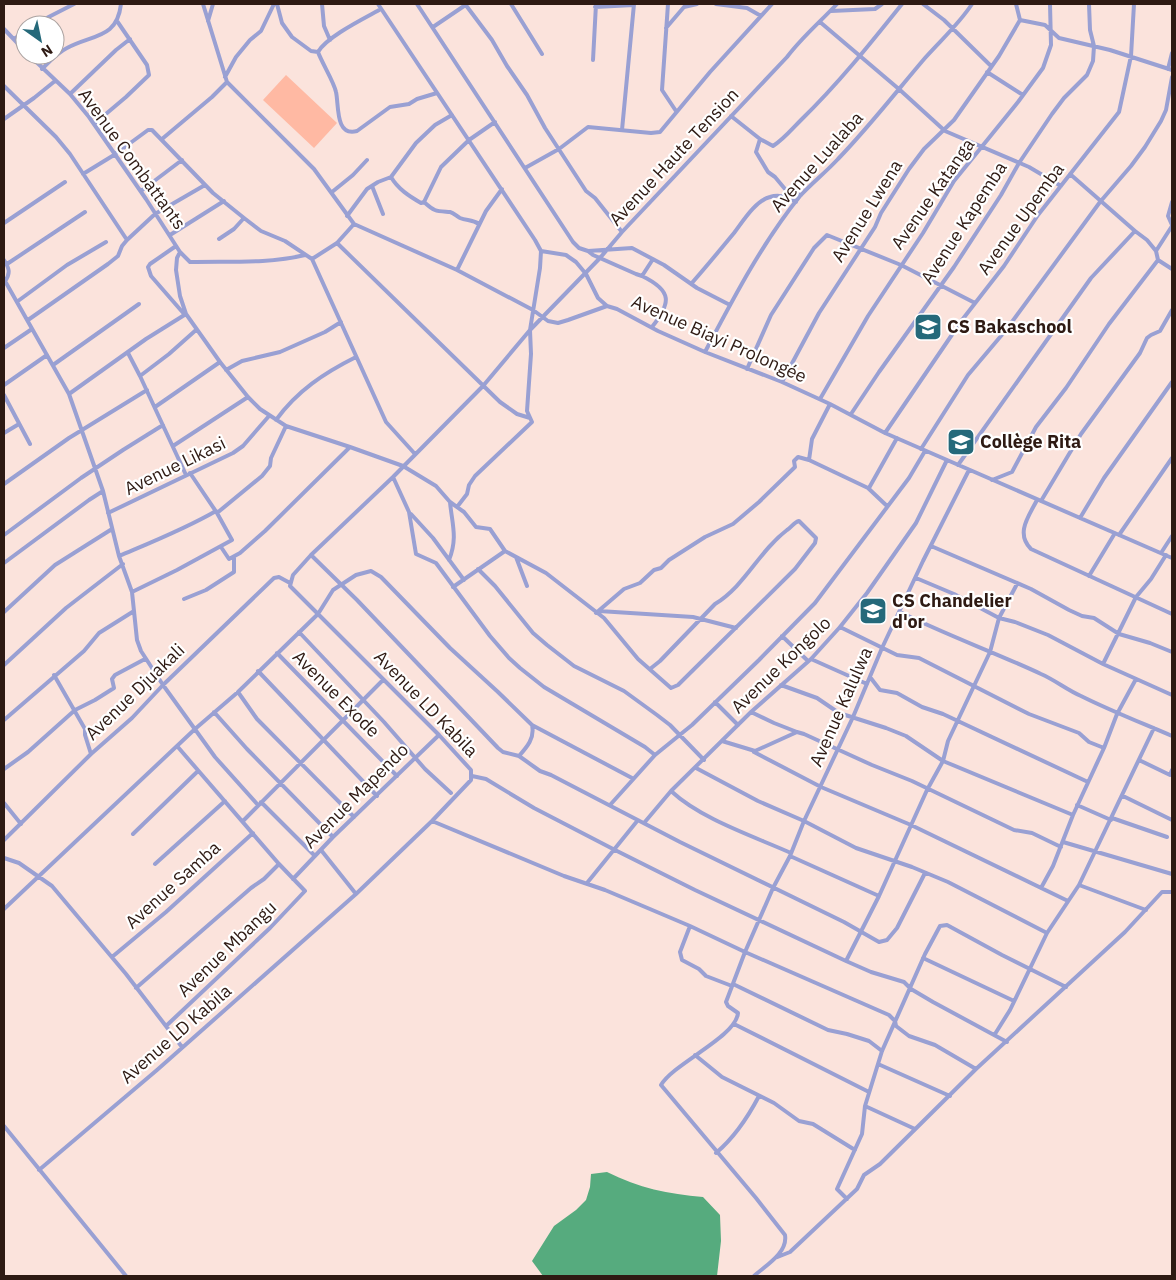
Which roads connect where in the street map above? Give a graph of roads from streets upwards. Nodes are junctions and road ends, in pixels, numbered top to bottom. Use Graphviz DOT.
graph roads {
  1 [pos="74,4"];
  2 [pos="121,4"];
  3 [pos="203,4"];
  4 [pos="212,4"];
  5 [pos="276,4"];
  6 [pos="322,4"];
  7 [pos="378,4"];
  8 [pos="417,4"];
  9 [pos="466,4"];
  10 [pos="511,4"];
  11 [pos="634,4"];
  12 [pos="668,4"];
  13 [pos="692,4"];
  14 [pos="697,4"];
  15 [pos="716,4"];
  16 [pos="772,4"];
  17 [pos="837,4"];
  18 [pos="882,4"];
  19 [pos="902,4"];
  20 [pos="923,4"];
  21 [pos="972,4"];
  22 [pos="1016,4"];
  23 [pos="1050,4"];
  24 [pos="1089,4"];
  25 [pos="1134,4"];
  26 [pos="596,6"];
  27 [pos="740,6"];
  28 [pos="381,9"];
  29 [pos="830,11"];
  30 [pos="53,15"];
  31 [pos="761,16"];
  32 [pos="118,20"];
  33 [pos="1020,20"];
  34 [pos="208,21"];
  35 [pos="820,22"];
  36 [pos="433,27"];
  37 [pos="666,28"];
  38 [pos="4,29"];
  39 [pos="953,30"];
  40 [pos="1051,32"];
  41 [pos="14,39"];
  42 [pos="130,39"];
  43 [pos="330,40"];
  44 [pos="1094,46"];
  45 [pos="318,52"];
  46 [pos="1172,53"];
  47 [pos="542,54"];
  48 [pos="1131,56"];
  49 [pos="860,58"];
  50 [pos="593,60"];
  51 [pos="38,65"];
  52 [pos="991,66"];
  53 [pos="42,69"];
  54 [pos="1170,69"];
  55 [pos="987,72"];
  56 [pos="225,77"];
  57 [pos="1172,77"];
  58 [pos="55,81"];
  59 [pos="227,82"];
  60 [pos="4,86"];
  61 [pos="900,90"];
  62 [pos="437,93"];
  63 [pos="70,94"];
  64 [pos="1023,95"];
  65 [pos="24,105"];
  66 [pos="676,111"];
  67 [pos="452,116"];
  68 [pos="731,116"];
  69 [pos="4,119"];
  70 [pos="495,122"];
  71 [pos="94,124"];
  72 [pos="622,130"];
  73 [pos="944,130"];
  74 [pos="162,139"];
  75 [pos="760,139"];
  76 [pos="469,140"];
  77 [pos="982,146"];
  78 [pos="559,149"];
  79 [pos="114,154"];
  80 [pos="182,160"];
  81 [pos="367,160"];
  82 [pos="1019,162"];
  83 [pos="525,168"];
  84 [pos="83,174"];
  85 [pos="1070,174"];
  86 [pos="391,177"];
  87 [pos="65,182"];
  88 [pos="205,184"];
  89 [pos="372,186"];
  90 [pos="1060,186"];
  91 [pos="502,189"];
  92 [pos="141,191"];
  93 [pos="332,192"];
  94 [pos="801,195"];
  95 [pos="1101,200"];
  96 [pos="224,202"];
  97 [pos="424,202"];
  98 [pos="796,202"];
  99 [pos="1172,202"];
  100 [pos="85,212"];
  101 [pos="155,214"];
  102 [pos="383,214"];
  103 [pos="347,216"];
  104 [pos="244,218"];
  105 [pos="4,223"];
  106 [pos="354,224"];
  107 [pos="479,224"];
  108 [pos="1172,226"];
  109 [pos="1135,231"];
  110 [pos="622,232"];
  111 [pos="170,235"];
  112 [pos="219,239"];
  113 [pos="127,240"];
  114 [pos="106,242"];
  115 [pos="337,243"];
  116 [pos="176,246"];
  117 [pos="608,249"];
  118 [pos="861,249"];
  119 [pos="541,251"];
  120 [pos="588,251"];
  121 [pos="1156,251"];
  122 [pos="180,252"];
  123 [pos="306,255"];
  124 [pos="600,258"];
  125 [pos="312,259"];
  126 [pos="653,259"];
  127 [pos="1158,260"];
  128 [pos="5,262"];
  129 [pos="900,265"];
  130 [pos="457,270"];
  131 [pos="1172,270"];
  132 [pos="586,274"];
  133 [pos="642,276"];
  134 [pos="4,281"];
  135 [pos="691,284"];
  136 [pos="940,285"];
  137 [pos="18,301"];
  138 [pos="975,303"];
  139 [pos="139,304"];
  140 [pos="730,305"];
  141 [pos="607,306"];
  142 [pos="533,310"];
  143 [pos="1172,310"];
  144 [pos="185,314"];
  145 [pos="542,317"];
  146 [pos="28,320"];
  147 [pos="341,322"];
  148 [pos="652,327"];
  149 [pos="32,329"];
  150 [pos="196,330"];
  151 [pos="530,330"];
  152 [pos="4,348"];
  153 [pos="705,352"];
  154 [pos="128,353"];
  155 [pos="47,355"];
  156 [pos="356,357"];
  157 [pos="220,362"];
  158 [pos="53,365"];
  159 [pos="747,369"];
  160 [pos="226,370"];
  161 [pos="140,376"];
  162 [pos="782,382"];
  163 [pos="1172,382"];
  164 [pos="4,384"];
  165 [pos="483,386"];
  166 [pos="147,390"];
  167 [pos="69,394"];
  168 [pos="4,395"];
  169 [pos="248,397"];
  170 [pos="820,399"];
  171 [pos="830,404"];
  172 [pos="154,407"];
  173 [pos="851,414"];
  174 [pos="269,416"];
  175 [pos="276,420"];
  176 [pos="531,420"];
  177 [pos="19,424"];
  178 [pos="163,425"];
  179 [pos="286,426"];
  180 [pos="82,430"];
  181 [pos="4,433"];
  182 [pos="885,433"];
  183 [pos="897,438"];
  184 [pos="30,444"];
  185 [pos="173,446"];
  186 [pos="350,447"];
  187 [pos="923,450"];
  188 [pos="415,454"];
  189 [pos="1172,458"];
  190 [pos="809,460"];
  191 [pos="947,460"];
  192 [pos="958,465"];
  193 [pos="403,466"];
  194 [pos="95,469"];
  195 [pos="969,470"];
  196 [pos="188,474"];
  197 [pos="393,477"];
  198 [pos="992,480"];
  199 [pos="4,484"];
  200 [pos="869,488"];
  201 [pos="103,492"];
  202 [pos="1039,500"];
  203 [pos="450,502"];
  204 [pos="887,506"];
  205 [pos="457,507"];
  206 [pos="217,512"];
  207 [pos="410,512"];
  208 [pos="108,513"];
  209 [pos="1080,518"];
  210 [pos="112,529"];
  211 [pos="1117,534"];
  212 [pos="4,535"];
  213 [pos="1172,536"];
  214 [pos="931,546"];
  215 [pos="221,547"];
  216 [pos="505,551"];
  217 [pos="1161,553"];
  218 [pos="311,555"];
  219 [pos="1166,555"];
  220 [pos="120,556"];
  221 [pos="234,557"];
  222 [pos="516,558"];
  223 [pos="1172,558"];
  224 [pos="450,560"];
  225 [pos="4,563"];
  226 [pos="123,564"];
  227 [pos="478,569"];
  228 [pos="1089,576"];
  229 [pos="916,578"];
  230 [pos="464,580"];
  231 [pos="290,583"];
  232 [pos="340,584"];
  233 [pos="1017,584"];
  234 [pos="527,586"];
  235 [pos="453,587"];
  236 [pos="132,592"];
  237 [pos="1136,598"];
  238 [pos="184,599"];
  239 [pos="134,611"];
  240 [pos="4,612"];
  241 [pos="598,612"];
  242 [pos="900,612"];
  243 [pos="318,614"];
  244 [pos="1172,614"];
  245 [pos="702,618"];
  246 [pos="999,618"];
  247 [pos="840,627"];
  248 [pos="736,628"];
  249 [pos="299,632"];
  250 [pos="1119,634"];
  251 [pos="782,636"];
  252 [pos="882,648"];
  253 [pos="990,652"];
  254 [pos="1172,652"];
  255 [pos="276,653"];
  256 [pos="145,658"];
  257 [pos="809,660"];
  258 [pos="1104,664"];
  259 [pos="4,665"];
  260 [pos="650,669"];
  261 [pos="258,671"];
  262 [pos="54,675"];
  263 [pos="870,677"];
  264 [pos="1136,679"];
  265 [pos="382,680"];
  266 [pos="867,684"];
  267 [pos="163,685"];
  268 [pos="781,685"];
  269 [pos="973,687"];
  270 [pos="238,692"];
  271 [pos="1172,695"];
  272 [pos="362,700"];
  273 [pos="715,702"];
  274 [pos="75,710"];
  275 [pos="214,712"];
  276 [pos="752,712"];
  277 [pos="1117,714"];
  278 [pos="853,718"];
  279 [pos="4,720"];
  280 [pos="343,721"];
  281 [pos="957,722"];
  282 [pos="532,725"];
  283 [pos="738,725"];
  284 [pos="1154,728"];
  285 [pos="195,729"];
  286 [pos="797,732"];
  287 [pos="439,735"];
  288 [pos="679,735"];
  289 [pos="1172,736"];
  290 [pos="322,740"];
  291 [pos="721,741"];
  292 [pos="177,746"];
  293 [pos="1104,748"];
  294 [pos="837,749"];
  295 [pos="752,751"];
  296 [pos="91,754"];
  297 [pos="655,755"];
  298 [pos="519,756"];
  299 [pos="415,758"];
  300 [pos="704,760"];
  301 [pos="943,760"];
  302 [pos="1139,760"];
  303 [pos="300,762"];
  304 [pos="696,768"];
  305 [pos="4,769"];
  306 [pos="1172,770"];
  307 [pos="198,771"];
  308 [pos="397,776"];
  309 [pos="472,776"];
  310 [pos="1171,776"];
  311 [pos="632,778"];
  312 [pos="1088,782"];
  313 [pos="280,783"];
  314 [pos="821,787"];
  315 [pos="927,790"];
  316 [pos="671,791"];
  317 [pos="451,793"];
  318 [pos="377,796"];
  319 [pos="1123,796"];
  320 [pos="225,801"];
  321 [pos="4,803"];
  322 [pos="259,803"];
  323 [pos="610,804"];
  324 [pos="1077,805"];
  325 [pos="1073,815"];
  326 [pos="354,817"];
  327 [pos="1112,819"];
  328 [pos="638,820"];
  329 [pos="1172,820"];
  330 [pos="243,821"];
  331 [pos="804,821"];
  332 [pos="432,822"];
  333 [pos="644,823"];
  334 [pos="21,824"];
  335 [pos="911,825"];
  336 [pos="253,833"];
  337 [pos="133,834"];
  338 [pos="333,837"];
  339 [pos="1167,837"];
  340 [pos="4,840"];
  341 [pos="1063,842"];
  342 [pos="1061,848"];
  343 [pos="321,850"];
  344 [pos="615,850"];
  345 [pos="1096,851"];
  346 [pos="790,854"];
  347 [pos="315,856"];
  348 [pos="4,858"];
  349 [pos="896,861"];
  350 [pos="156,864"];
  351 [pos="280,864"];
  352 [pos="925,873"];
  353 [pos="1172,874"];
  354 [pos="39,877"];
  355 [pos="293,879"];
  356 [pos="587,883"];
  357 [pos="1079,885"];
  358 [pos="773,888"];
  359 [pos="1041,888"];
  360 [pos="1172,892"];
  361 [pos="356,894"];
  362 [pos="880,896"];
  363 [pos="1068,901"];
  364 [pos="4,908"];
  365 [pos="1146,910"];
  366 [pos="760,920"];
  367 [pos="690,926"];
  368 [pos="861,932"];
  369 [pos="1047,933"];
  370 [pos="745,952"];
  371 [pos="112,957"];
  372 [pos="923,958"];
  373 [pos="846,962"];
  374 [pos="1030,969"];
  375 [pos="732,985"];
  376 [pos="1066,986"];
  377 [pos="136,988"];
  378 [pos="911,988"];
  379 [pos="1014,1000"];
  380 [pos="895,1021"];
  381 [pos="734,1024"];
  382 [pos="166,1026"];
  383 [pos="995,1034"];
  384 [pos="1007,1042"];
  385 [pos="182,1047"];
  386 [pos="882,1051"];
  387 [pos="696,1055"];
  388 [pos="878,1064"];
  389 [pos="976,1069"];
  390 [pos="868,1092"];
  391 [pos="759,1096"];
  392 [pos="950,1096"];
  393 [pos="865,1106"];
  394 [pos="4,1126"];
  395 [pos="915,1129"];
  396 [pos="855,1150"];
  397 [pos="716,1153"];
  398 [pos="39,1170"];
  399 [pos="847,1199"];
  400 [pos="775,1258"];
  401 [pos="126,1276"];
  402 [pos="754,1276"];
  1 -- 30 [label="street"];
  2 -- 32 [label="street"];
  3 -- 34 [label="street"];
  4 -- 34 [label="street"];
  5 -- 45 [label="street"];
  5 -- 56 [label="street"];
  6 -- 43 [label="street"];
  7 -- 28 [label="street"];
  8 -- 36 [label="street"];
  9 -- 36 [label="street"];
  9 -- 78 [label="street"];
  10 -- 47 [label="street"];
  11 -- 26 [label="street"];
  11 -- 72 [label="street"];
  12 -- 37 [label="street"];
  13 -- 14 [label="street"];
  13 -- 37 [label="street"];
  15 -- 27 [label="street"];
  16 -- 31 [label="street"];
  17 -- 29 [label="street, Avenue Haute Tension"];
  18 -- 29 [label="street"];
  19 -- 49 [label="street"];
  20 -- 39 [label="street"];
  21 -- 39 [label="street, Avenue Lualaba"];
  22 -- 33 [label="street"];
  23 -- 40 [label="street, Avenue Katanga"];
  24 -- 44 [label="street"];
  25 -- 48 [label="street, Avenue Upemba"];
  26 -- 50 [label="street"];
  27 -- 31 [label="street"];
  28 -- 43 [label="street"];
  28 -- 62 [label="street"];
  29 -- 35 [label="street, Avenue Haute Tension"];
  31 -- 66 [label="street"];
  32 -- 42 [label="street"];
  32 -- 53 [label="street"];
  33 -- 40 [label="street"];
  33 -- 52 [label="street, Avenue Lwena"];
  34 -- 56 [label="street"];
  35 -- 49 [label="street"];
  35 -- 68 [label="street, Avenue Haute Tension"];
  36 -- 70 [label="street"];
  37 -- 66 [label="street"];
  38 -- 41 [label="street"];
  39 -- 52 [label="street"];
  39 -- 61 [label="street, Avenue Lualaba"];
  40 -- 44 [label="street"];
  40 -- 64 [label="street, Avenue Katanga"];
  42 -- 63 [label="street"];
  42 -- 71 [label="street"];
  43 -- 45 [label="street"];
  44 -- 48 [label="street"];
  44 -- 82 [label="street, Avenue Kapemba"];
  45 -- 62 [label="street"];
  46 -- 54 [label="street"];
  48 -- 54 [label="street"];
  48 -- 85 [label="street, Avenue Upemba"];
  49 -- 61 [label="street"];
  49 -- 75 [label="street"];
  51 -- 53 [label="street, Avenue Combattants"];
  52 -- 55 [label="street, Avenue Lwena"];
  53 -- 58 [label="street, Avenue Combattants"];
  55 -- 64 [label="street"];
  55 -- 73 [label="street, Avenue Lwena"];
  56 -- 59 [label="street"];
  57 -- 95 [label="street"];
  58 -- 63 [label="street, Avenue Combattants"];
  58 -- 65 [label="street"];
  59 -- 74 [label="street"];
  59 -- 93 [label="street"];
  60 -- 65 [label="street"];
  61 -- 73 [label="street"];
  61 -- 94 [label="street, Avenue Lualaba"];
  62 -- 67 [label="street"];
  63 -- 71 [label="street, Avenue Combattants"];
  64 -- 77 [label="street, Avenue Katanga"];
  65 -- 69 [label="street"];
  65 -- 84 [label="street"];
  66 -- 72 [label="street"];
  67 -- 76 [label="street"];
  67 -- 86 [label="street"];
  68 -- 75 [label="street"];
  68 -- 110 [label="street, Avenue Haute Tension"];
  70 -- 76 [label="street"];
  70 -- 83 [label="street"];
  71 -- 79 [label="street, Avenue Combattants"];
  72 -- 78 [label="street"];
  73 -- 77 [label="street"];
  73 -- 118 [label="street, Avenue Lwena"];
  74 -- 79 [label="street"];
  74 -- 80 [label="street"];
  75 -- 94 [label="street"];
  76 -- 91 [label="street"];
  76 -- 97 [label="street"];
  77 -- 82 [label="street"];
  77 -- 129 [label="street, Avenue Katanga"];
  78 -- 83 [label="street"];
  78 -- 110 [label="street"];
  79 -- 84 [label="street"];
  79 -- 92 [label="street, Avenue Combattants"];
  80 -- 88 [label="street"];
  80 -- 92 [label="street"];
  81 -- 93 [label="street"];
  82 -- 90 [label="street"];
  82 -- 136 [label="street, Avenue Kapemba"];
  83 -- 120 [label="street"];
  84 -- 113 [label="street"];
  85 -- 90 [label="street, Avenue Upemba"];
  85 -- 95 [label="street"];
  86 -- 89 [label="street"];
  86 -- 97 [label="street"];
  87 -- 105 [label="street"];
  88 -- 96 [label="street"];
  88 -- 101 [label="street"];
  89 -- 102 [label="street"];
  89 -- 103 [label="street"];
  90 -- 138 [label="street, Avenue Upemba"];
  91 -- 107 [label="street"];
  91 -- 119 [label="street"];
  92 -- 101 [label="street, Avenue Combattants"];
  93 -- 103 [label="street"];
  94 -- 98 [label="street, Avenue Lualaba"];
  95 -- 109 [label="street"];
  95 -- 187 [label="street"];
  96 -- 104 [label="street"];
  96 -- 111 [label="street"];
  97 -- 107 [label="street"];
  98 -- 135 [label="street"];
  98 -- 140 [label="street, Avenue Lualaba"];
  99 -- 108 [label="street"];
  100 -- 128 [label="street"];
  101 -- 111 [label="street, Avenue Combattants"];
  101 -- 113 [label="street"];
  103 -- 106 [label="street"];
  104 -- 112 [label="street"];
  104 -- 123 [label="street"];
  106 -- 115 [label="street"];
  106 -- 130 [label="street"];
  107 -- 130 [label="street"];
  108 -- 121 [label="street"];
  109 -- 121 [label="street"];
  109 -- 192 [label="street"];
  110 -- 117 [label="street, Avenue Haute Tension"];
  111 -- 116 [label="street, Avenue Combattants"];
  113 -- 146 [label="street"];
  114 -- 137 [label="street"];
  115 -- 125 [label="street"];
  115 -- 165 [label="street"];
  116 -- 122 [label="street, Avenue Combattants"];
  116 -- 144 [label="street"];
  117 -- 120 [label="street"];
  117 -- 124 [label="street, Avenue Haute Tension"];
  117 -- 126 [label="street"];
  118 -- 129 [label="street"];
  118 -- 159 [label="street"];
  118 -- 162 [label="street, Avenue Lwena"];
  119 -- 132 [label="street, Avenue Biayi Prolongée"];
  119 -- 142 [label="street"];
  120 -- 124 [label="street"];
  121 -- 127 [label="street"];
  122 -- 123 [label="street"];
  122 -- 144 [label="street, Avenue Combattants"];
  123 -- 125 [label="street"];
  124 -- 132 [label="street, Avenue Haute Tension"];
  124 -- 133 [label="street"];
  125 -- 147 [label="street"];
  126 -- 133 [label="street"];
  126 -- 135 [label="street"];
  127 -- 131 [label="street"];
  127 -- 198 [label="street"];
  128 -- 134 [label="street"];
  129 -- 136 [label="street"];
  129 -- 170 [label="street, Avenue Katanga"];
  130 -- 142 [label="street"];
  132 -- 141 [label="street, Avenue Biayi Prolongée"];
  132 -- 145 [label="street, Avenue Haute Tension"];
  133 -- 148 [label="street"];
  134 -- 137 [label="street"];
  135 -- 140 [label="street"];
  136 -- 138 [label="street"];
  136 -- 173 [label="street, Avenue Kapemba"];
  137 -- 146 [label="street"];
  138 -- 182 [label="street, Avenue Upemba"];
  139 -- 158 [label="street"];
  140 -- 153 [label="street, Avenue Lualaba"];
  141 -- 145 [label="street"];
  141 -- 148 [label="street, Avenue Biayi Prolongée"];
  142 -- 145 [label="street"];
  142 -- 151 [label="street"];
  143 -- 202 [label="street"];
  144 -- 150 [label="street, Avenue Combattants"];
  144 -- 154 [label="street"];
  145 -- 151 [label="street, Avenue Haute Tension"];
  146 -- 149 [label="street"];
  147 -- 156 [label="street"];
  147 -- 160 [label="street"];
  148 -- 153 [label="street, Avenue Biayi Prolongée"];
  149 -- 152 [label="street"];
  149 -- 155 [label="street"];
  150 -- 157 [label="street, Avenue Combattants"];
  150 -- 161 [label="street"];
  151 -- 165 [label="street"];
  151 -- 176 [label="street"];
  153 -- 159 [label="street, Avenue Biayi Prolongée"];
  154 -- 161 [label="street"];
  154 -- 167 [label="street"];
  155 -- 158 [label="street"];
  155 -- 164 [label="street"];
  156 -- 175 [label="street"];
  156 -- 188 [label="street"];
  157 -- 160 [label="street, Avenue Combattants"];
  157 -- 172 [label="street"];
  158 -- 167 [label="street"];
  159 -- 162 [label="street, Avenue Biayi Prolongée"];
  160 -- 169 [label="street, Avenue Combattants"];
  161 -- 166 [label="street"];
  162 -- 170 [label="street, Avenue Biayi Prolongée"];
  163 -- 209 [label="street"];
  165 -- 176 [label="street"];
  165 -- 188 [label="street"];
  166 -- 172 [label="street"];
  166 -- 180 [label="street"];
  167 -- 180 [label="street"];
  168 -- 177 [label="street"];
  169 -- 174 [label="street, Avenue Combattants"];
  169 -- 185 [label="street"];
  170 -- 171 [label="street, Avenue Biayi Prolongée"];
  171 -- 173 [label="street, Avenue Biayi Prolongée"];
  171 -- 190 [label="street"];
  172 -- 178 [label="street"];
  173 -- 182 [label="street, Avenue Biayi Prolongée"];
  174 -- 175 [label="street, Avenue Combattants"];
  174 -- 196 [label="street, Avenue Likasi"];
  175 -- 179 [label="street, Avenue Combattants"];
  176 -- 205 [label="street"];
  177 -- 181 [label="street"];
  177 -- 184 [label="street"];
  178 -- 185 [label="street"];
  178 -- 194 [label="street"];
  179 -- 186 [label="street, Avenue Combattants"];
  179 -- 206 [label="street"];
  180 -- 194 [label="street"];
  180 -- 199 [label="street"];
  182 -- 183 [label="street, Avenue Biayi Prolongée"];
  183 -- 187 [label="street, Avenue Biayi Prolongée"];
  183 -- 200 [label="street"];
  185 -- 196 [label="street"];
  186 -- 193 [label="street, Avenue Combattants"];
  186 -- 221 [label="street"];
  187 -- 191 [label="street, Avenue Biayi Prolongée"];
  187 -- 204 [label="street"];
  188 -- 193 [label="street"];
  189 -- 211 [label="street"];
  190 -- 200 [label="street"];
  190 -- 241 [label="street"];
  191 -- 192 [label="street, Avenue Biayi Prolongée"];
  191 -- 247 [label="street, Avenue Kongolo"];
  192 -- 195 [label="street, Avenue Biayi Prolongée"];
  193 -- 197 [label="street"];
  193 -- 203 [label="street, Avenue Combattants"];
  194 -- 201 [label="street"];
  194 -- 212 [label="street"];
  195 -- 198 [label="street, Avenue Biayi Prolongée"];
  195 -- 214 [label="street, Avenue Kalulwa"];
  196 -- 206 [label="street"];
  196 -- 208 [label="street, Avenue Likasi"];
  197 -- 207 [label="street"];
  197 -- 218 [label="street"];
  198 -- 202 [label="street, Avenue Biayi Prolongée"];
  200 -- 204 [label="street"];
  201 -- 208 [label="street"];
  201 -- 225 [label="street"];
  202 -- 209 [label="street, Avenue Biayi Prolongée"];
  202 -- 228 [label="street"];
  203 -- 205 [label="street, Avenue Combattants"];
  203 -- 224 [label="street"];
  204 -- 251 [label="street"];
  205 -- 216 [label="street, Avenue Combattants"];
  206 -- 215 [label="street"];
  206 -- 220 [label="street"];
  207 -- 224 [label="street"];
  207 -- 235 [label="street"];
  208 -- 210 [label="street"];
  209 -- 211 [label="street, Avenue Biayi Prolongée"];
  210 -- 220 [label="street"];
  210 -- 240 [label="street"];
  211 -- 217 [label="street, Avenue Biayi Prolongée"];
  211 -- 228 [label="street"];
  213 -- 217 [label="street"];
  214 -- 229 [label="street, Avenue Kalulwa"];
  214 -- 233 [label="street"];
  215 -- 221 [label="street"];
  215 -- 236 [label="street"];
  216 -- 222 [label="street"];
  216 -- 227 [label="street"];
  217 -- 219 [label="street, Avenue Biayi Prolongée"];
  218 -- 231 [label="street"];
  218 -- 232 [label="street"];
  219 -- 223 [label="street, Avenue Biayi Prolongée"];
  219 -- 237 [label="street"];
  220 -- 226 [label="street"];
  221 -- 238 [label="street"];
  222 -- 234 [label="street"];
  222 -- 241 [label="street"];
  224 -- 230 [label="street"];
  226 -- 236 [label="street"];
  226 -- 259 [label="street"];
  227 -- 230 [label="street"];
  227 -- 288 [label="street"];
  228 -- 237 [label="street"];
  229 -- 242 [label="street, Avenue Kalulwa"];
  229 -- 246 [label="street"];
  230 -- 235 [label="street"];
  231 -- 243 [label="street, Avenue LD Kabila"];
  231 -- 267 [label="street, Avenue Djuakali"];
  232 -- 243 [label="street"];
  232 -- 282 [label="street"];
  232 -- 298 [label="street"];
  233 -- 246 [label="street"];
  233 -- 250 [label="street"];
  235 -- 297 [label="street"];
  236 -- 239 [label="street"];
  237 -- 244 [label="street"];
  237 -- 250 [label="street"];
  239 -- 256 [label="street"];
  239 -- 262 [label="street"];
  241 -- 245 [label="street"];
  241 -- 260 [label="street"];
  242 -- 252 [label="street, Avenue Kalulwa"];
  242 -- 253 [label="street"];
  243 -- 249 [label="street"];
  243 -- 265 [label="street, Avenue LD Kabila"];
  245 -- 248 [label="street"];
  245 -- 248 [label="street"];
  245 -- 260 [label="street"];
  246 -- 253 [label="street"];
  246 -- 258 [label="street"];
  247 -- 252 [label="street"];
  247 -- 257 [label="street, Avenue Kongolo"];
  248 -- 260 [label="street"];
  249 -- 255 [label="street"];
  249 -- 272 [label="street"];
  250 -- 254 [label="street"];
  250 -- 258 [label="street"];
  251 -- 257 [label="street"];
  251 -- 273 [label="street"];
  252 -- 263 [label="street, Avenue Kalulwa"];
  252 -- 269 [label="street"];
  253 -- 269 [label="street"];
  253 -- 277 [label="street"];
  255 -- 261 [label="street"];
  255 -- 280 [label="street, Avenue Exode"];
  256 -- 267 [label="street"];
  256 -- 274 [label="street"];
  257 -- 266 [label="street"];
  257 -- 268 [label="street, Avenue Kongolo"];
  258 -- 264 [label="street"];
  261 -- 270 [label="street"];
  261 -- 290 [label="street"];
  262 -- 274 [label="street"];
  262 -- 279 [label="street"];
  263 -- 266 [label="street, Avenue Kalulwa"];
  263 -- 281 [label="street"];
  264 -- 271 [label="street"];
  264 -- 277 [label="street"];
  265 -- 272 [label="street"];
  265 -- 287 [label="street, Avenue LD Kabila"];
  266 -- 278 [label="street, Avenue Kalulwa"];
  267 -- 285 [label="street"];
  267 -- 296 [label="street, Avenue Djuakali"];
  268 -- 276 [label="street, Avenue Kongolo"];
  268 -- 278 [label="street"];
  269 -- 281 [label="street"];
  269 -- 293 [label="street"];
  270 -- 275 [label="street"];
  270 -- 303 [label="street"];
  272 -- 280 [label="street"];
  272 -- 299 [label="street"];
  273 -- 283 [label="street"];
  273 -- 288 [label="street"];
  274 -- 296 [label="street"];
  274 -- 305 [label="street"];
  275 -- 285 [label="street"];
  275 -- 313 [label="street"];
  276 -- 283 [label="street, Avenue Kongolo"];
  276 -- 286 [label="street"];
  277 -- 284 [label="street"];
  277 -- 293 [label="street"];
  278 -- 294 [label="street, Avenue Kalulwa"];
  278 -- 301 [label="street"];
  280 -- 290 [label="street"];
  280 -- 308 [label="street, Avenue Exode"];
  281 -- 301 [label="street"];
  281 -- 312 [label="street"];
  282 -- 298 [label="street"];
  282 -- 311 [label="street"];
  283 -- 291 [label="street, Avenue Kongolo"];
  284 -- 289 [label="street"];
  284 -- 302 [label="street"];
  285 -- 292 [label="street"];
  285 -- 322 [label="street"];
  286 -- 294 [label="street"];
  286 -- 295 [label="street"];
  287 -- 299 [label="street, Avenue Mapendo"];
  287 -- 309 [label="street, Avenue LD Kabila"];
  288 -- 297 [label="street"];
  288 -- 300 [label="street"];
  290 -- 303 [label="street"];
  290 -- 318 [label="street"];
  291 -- 295 [label="street"];
  291 -- 300 [label="street, Avenue Kongolo"];
  292 -- 307 [label="street"];
  292 -- 354 [label="street"];
  293 -- 312 [label="street"];
  294 -- 314 [label="street, Avenue Kalulwa"];
  294 -- 315 [label="street"];
  295 -- 314 [label="street"];
  296 -- 334 [label="street, Avenue Djuakali"];
  297 -- 311 [label="street"];
  298 -- 323 [label="street"];
  299 -- 308 [label="street, Avenue Mapendo"];
  299 -- 317 [label="street"];
  300 -- 304 [label="street, Avenue Kongolo"];
  301 -- 315 [label="street"];
  301 -- 325 [label="street"];
  302 -- 310 [label="street"];
  302 -- 319 [label="street"];
  303 -- 313 [label="street"];
  303 -- 326 [label="street"];
  304 -- 316 [label="street, Avenue Kongolo"];
  304 -- 331 [label="street"];
  306 -- 310 [label="street"];
  307 -- 320 [label="street"];
  307 -- 337 [label="street"];
  308 -- 318 [label="street, Avenue Mapendo"];
  309 -- 332 [label="street, Avenue LD Kabila"];
  309 -- 344 [label="street"];
  311 -- 323 [label="street"];
  312 -- 324 [label="street"];
  313 -- 322 [label="street"];
  313 -- 338 [label="street"];
  314 -- 331 [label="street, Avenue Kalulwa"];
  314 -- 335 [label="street"];
  315 -- 335 [label="street"];
  315 -- 342 [label="street"];
  316 -- 333 [label="street, Avenue Kongolo"];
  316 -- 346 [label="street"];
  318 -- 326 [label="street, Avenue Mapendo"];
  319 -- 327 [label="street"];
  319 -- 329 [label="street"];
  320 -- 330 [label="street"];
  320 -- 350 [label="street"];
  321 -- 334 [label="street"];
  322 -- 330 [label="street"];
  322 -- 347 [label="street"];
  323 -- 328 [label="street"];
  324 -- 325 [label="street"];
  324 -- 327 [label="street"];
  325 -- 341 [label="street"];
  326 -- 338 [label="street, Avenue Mapendo"];
  327 -- 339 [label="street"];
  327 -- 345 [label="street"];
  328 -- 333 [label="street"];
  328 -- 344 [label="street"];
  330 -- 336 [label="street"];
  331 -- 346 [label="street, Avenue Kalulwa"];
  331 -- 349 [label="street"];
  332 -- 356 [label="street"];
  332 -- 361 [label="street, Avenue LD Kabila"];
  333 -- 358 [label="street"];
  334 -- 340 [label="street, Avenue Djuakali"];
  335 -- 349 [label="street"];
  335 -- 359 [label="street"];
  336 -- 351 [label="street"];
  336 -- 371 [label="street, Avenue Samba"];
  338 -- 343 [label="street, Avenue Mapendo"];
  341 -- 342 [label="street"];
  341 -- 345 [label="street"];
  342 -- 359 [label="street"];
  343 -- 347 [label="street, Avenue Mapendo"];
  343 -- 361 [label="street"];
  344 -- 356 [label="street"];
  344 -- 366 [label="street"];
  345 -- 353 [label="street"];
  345 -- 357 [label="street"];
  346 -- 358 [label="street, Avenue Kalulwa"];
  346 -- 362 [label="street"];
  347 -- 355 [label="street, Avenue Mapendo"];
  348 -- 354 [label="street"];
  349 -- 352 [label="street"];
  349 -- 362 [label="street"];
  351 -- 355 [label="street"];
  351 -- 377 [label="street"];
  352 -- 368 [label="street"];
  352 -- 369 [label="street"];
  354 -- 364 [label="street"];
  354 -- 371 [label="street"];
  355 -- 382 [label="street, Avenue Mbangu"];
  356 -- 367 [label="street"];
  357 -- 363 [label="street"];
  357 -- 365 [label="street"];
  358 -- 366 [label="street, Avenue Kalulwa"];
  358 -- 368 [label="street"];
  359 -- 363 [label="street"];
  360 -- 365 [label="street"];
  361 -- 385 [label="street, Avenue LD Kabila"];
  362 -- 368 [label="street"];
  363 -- 369 [label="street"];
  365 -- 376 [label="street"];
  366 -- 370 [label="street, Avenue Kalulwa"];
  366 -- 373 [label="street"];
  367 -- 370 [label="street"];
  367 -- 375 [label="street"];
  368 -- 373 [label="street"];
  369 -- 374 [label="street"];
  370 -- 375 [label="street, Avenue Kalulwa"];
  370 -- 380 [label="street"];
  371 -- 377 [label="street"];
  372 -- 374 [label="street"];
  372 -- 378 [label="street"];
  372 -- 379 [label="street"];
  373 -- 378 [label="street"];
  374 -- 376 [label="street"];
  374 -- 379 [label="street"];
  375 -- 381 [label="street, Avenue Kalulwa"];
  375 -- 386 [label="street"];
  376 -- 384 [label="street"];
  377 -- 382 [label="street"];
  378 -- 380 [label="street"];
  378 -- 383 [label="street"];
  379 -- 383 [label="street"];
  380 -- 386 [label="street"];
  380 -- 389 [label="street"];
  381 -- 387 [label="street"];
  381 -- 390 [label="street"];
  382 -- 385 [label="street"];
  383 -- 384 [label="street"];
  384 -- 389 [label="street"];
  385 -- 398 [label="street, Avenue LD Kabila"];
  386 -- 388 [label="street"];
  387 -- 391 [label="street"];
  387 -- 397 [label="street"];
  388 -- 390 [label="street"];
  388 -- 392 [label="street"];
  389 -- 392 [label="street"];
  390 -- 393 [label="street"];
  391 -- 396 [label="street"];
  391 -- 397 [label="street"];
  392 -- 395 [label="street"];
  393 -- 395 [label="street"];
  393 -- 396 [label="street"];
  394 -- 398 [label="street"];
  395 -- 399 [label="street"];
  396 -- 399 [label="street"];
  397 -- 400 [label="street"];
  398 -- 401 [label="street"];
  399 -- 400 [label="street"];
  400 -- 402 [label="street"];
}
